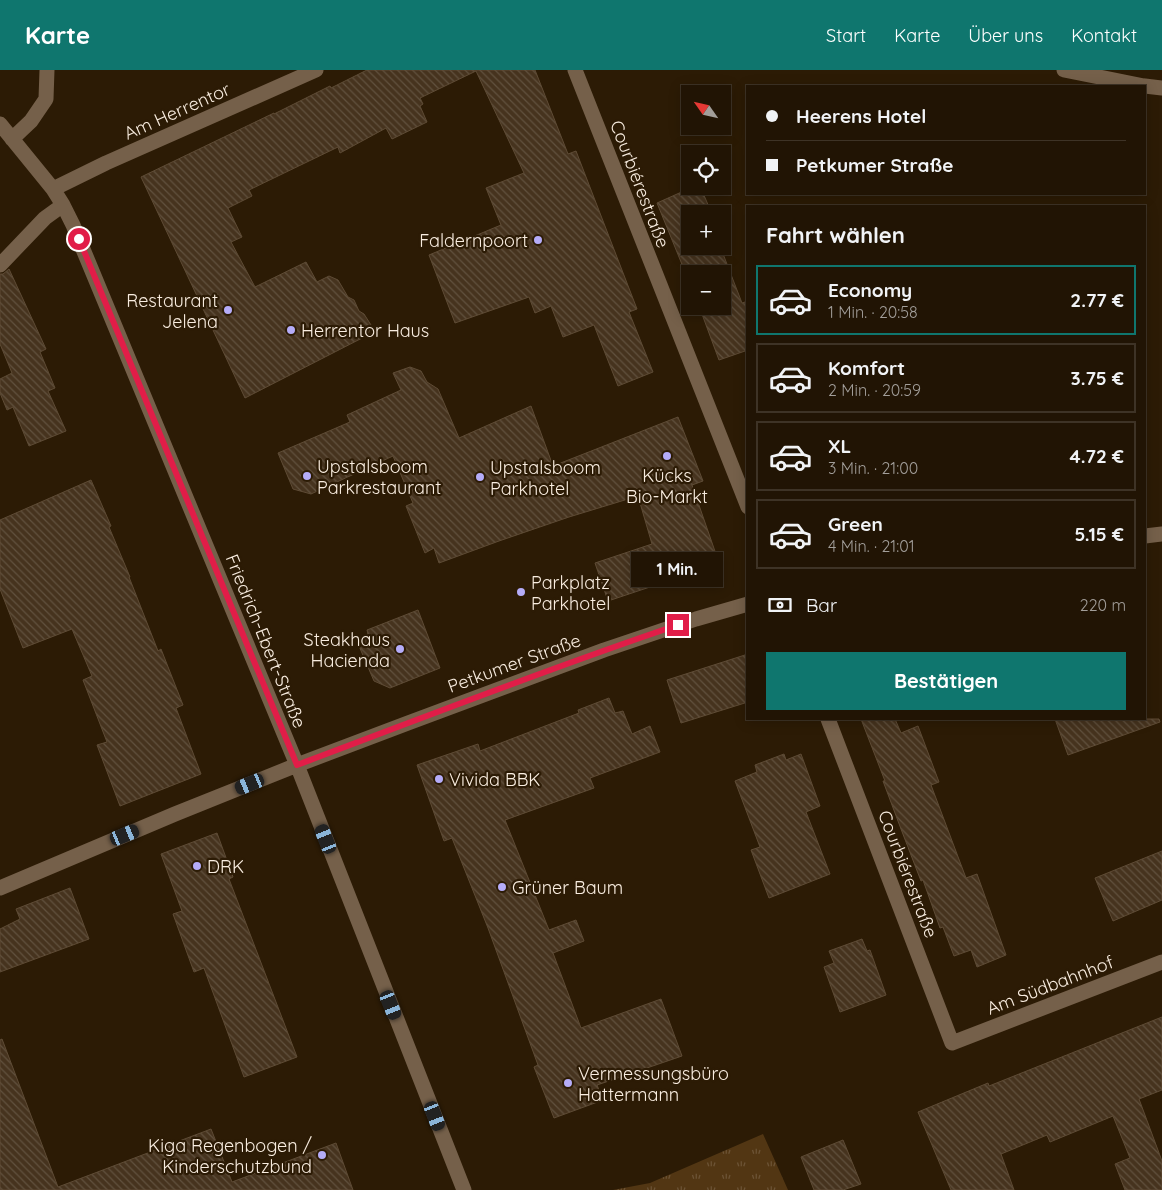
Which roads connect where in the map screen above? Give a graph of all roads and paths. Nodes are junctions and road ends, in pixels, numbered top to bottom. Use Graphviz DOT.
graph roads {
  1 [pos="47,70"];
  2 [pos="316,70"];
  3 [pos="576,70"];
  4 [pos="1064,70"];
  5 [pos="1139,85"];
  6 [pos="1146,86"];
  7 [pos="1162,88"];
  8 [pos="0,124"];
  9 [pos="12,139"];
  10 [pos="53,189"];
  11 [pos="63,206"];
  12 [pos="0,265"];
  13 [pos="746,502"];
  14 [pos="1162,534"];
  15 [pos="1146,536"];
  16 [pos="746,605"];
  17 [pos="828,720"];
  18 [pos="297,765"];
  19 [pos="0,888"];
  20 [pos="1162,962"];
  21 [pos="952,1043"];
  22 [pos="464,1190"];
  1 -- 9 [label="street"];
  2 -- 10 [label="street, Am Herrentor"];
  3 -- 13 [label="street, Courbiérestraße"];
  4 -- 5 [label="street"];
  6 -- 7 [label="street"];
  8 -- 9 [label="street, Friedrich-Ebert-Straße"];
  9 -- 10 [label="street, Friedrich-Ebert-Straße"];
  10 -- 11 [label="street, Friedrich-Ebert-Straße"];
  11 -- 12 [label="street"];
  11 -- 18 [label="street, Friedrich-Ebert-Straße"];
  14 -- 15 [label="street"];
  16 -- 18 [label="street, Petkumer Straße"];
  17 -- 21 [label="street, Courbiérestraße"];
  18 -- 19 [label="street, Petkumer Straße"];
  18 -- 22 [label="street, Friedrich-Ebert-Straße"];
  20 -- 21 [label="street, Am Südbahnhof"];
}
